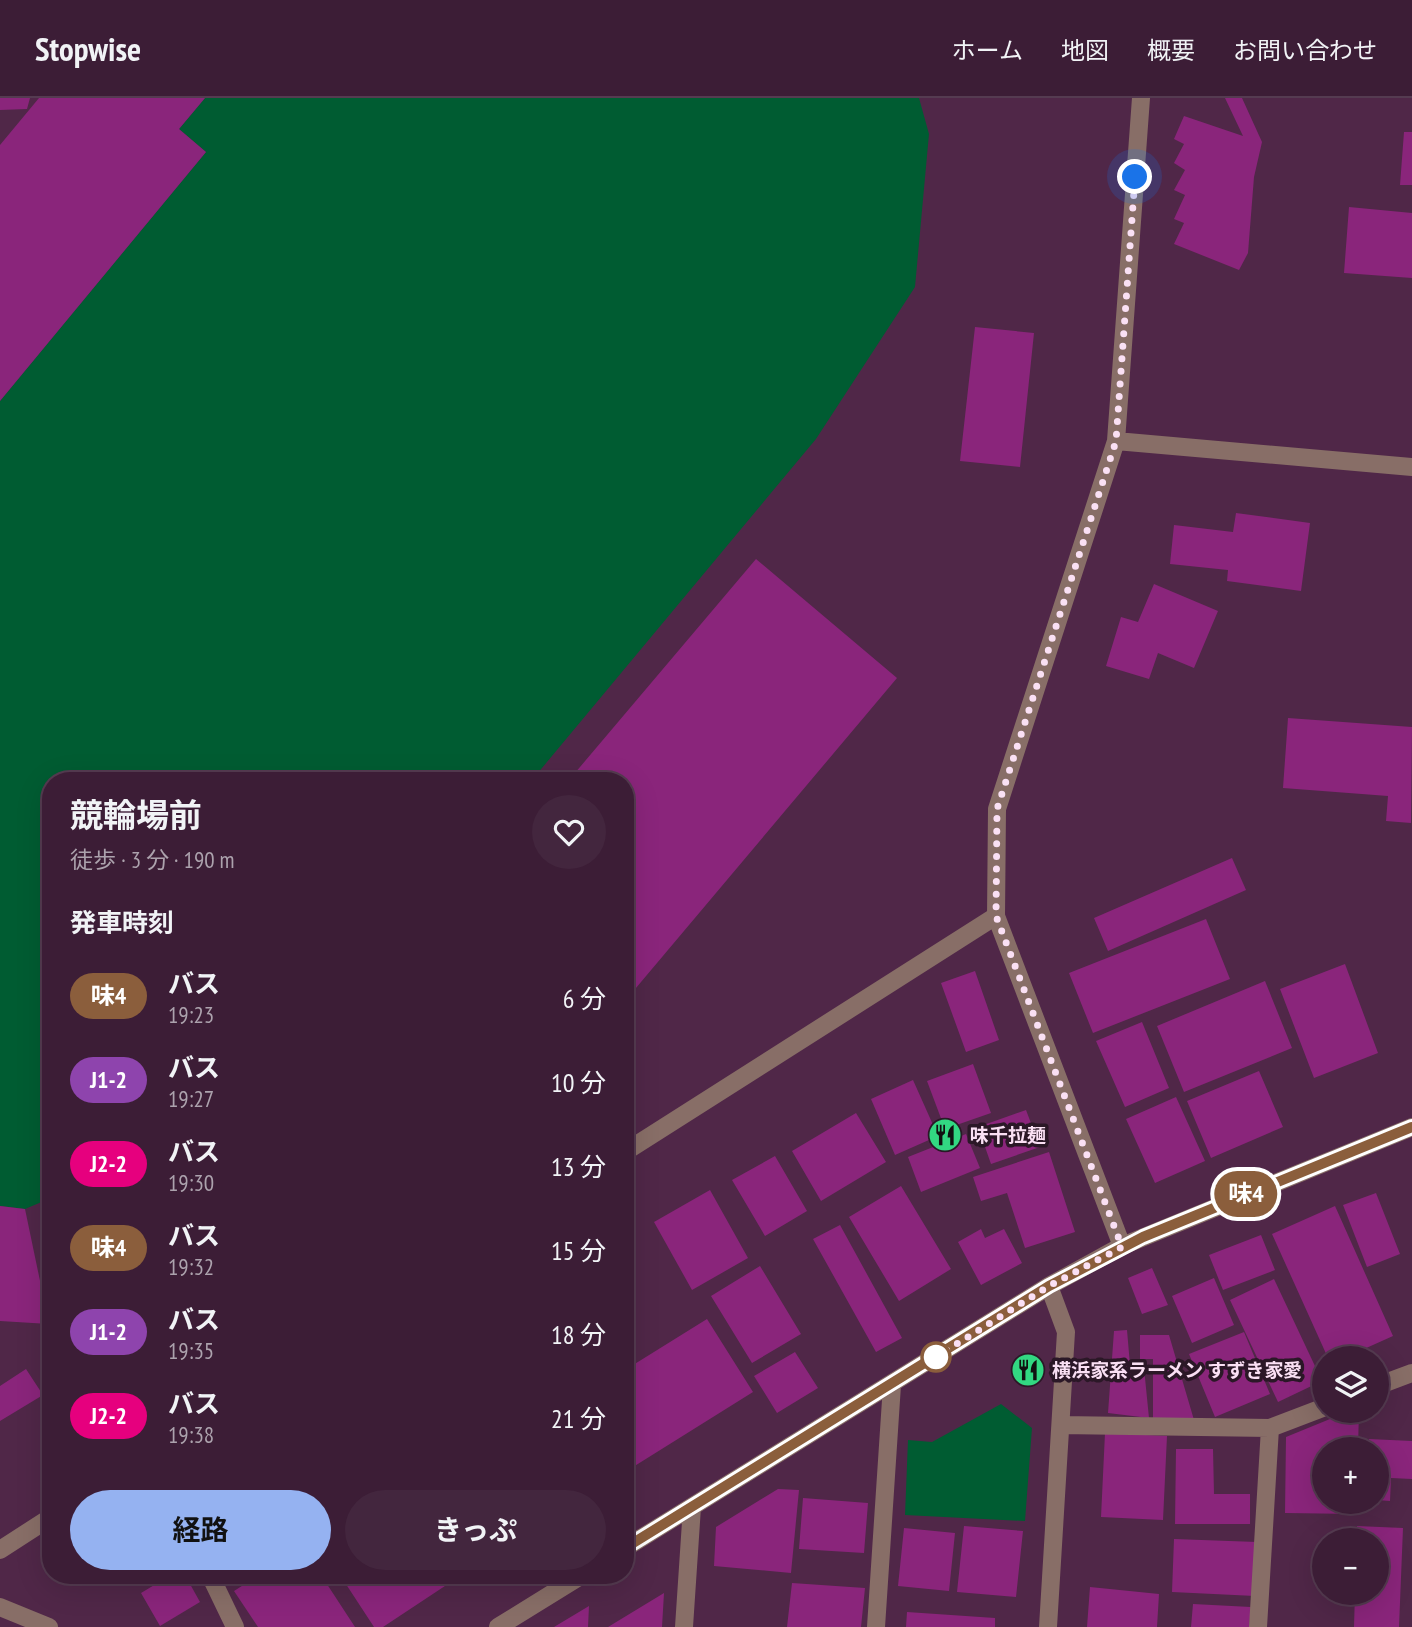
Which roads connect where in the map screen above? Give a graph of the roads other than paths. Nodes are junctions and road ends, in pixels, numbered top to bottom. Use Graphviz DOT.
graph roads {
  1 [pos="1141,98"];
  2 [pos="1116,441"];
  3 [pos="1412,467"];
  4 [pos="996,916"];
  5 [pos="1412,1127"];
  6 [pos="634,1146"];
  7 [pos="1122,1247"];
  8 [pos="1049,1286"];
  9 [pos="1412,1373"];
  10 [pos="1389,1382"];
  11 [pos="892,1385"];
  12 [pos="1312,1412"];
  13 [pos="1060,1425"];
  14 [pos="1270,1428"];
  15 [pos="692,1507"];
  16 [pos="42,1523"];
  17 [pos="634,1542"];
  18 [pos="0,1550"];
  19 [pos="214,1584"];
  20 [pos="567,1584"];
  21 [pos="0,1607"];
  22 [pos="49,1627"];
  23 [pos="235,1627"];
  24 [pos="498,1627"];
  25 [pos="684,1627"];
  26 [pos="876,1627"];
  27 [pos="1048,1627"];
  28 [pos="1258,1627"];
  1 -- 2 [label="street"];
  2 -- 3 [label="street"];
  2 -- 4 [label="street"];
  4 -- 6 [label="street"];
  4 -- 7 [label="street"];
  5 -- 7 [label="street"];
  7 -- 8 [label="street"];
  8 -- 11 [label="street"];
  8 -- 13 [label="street"];
  9 -- 10 [label="street"];
  11 -- 15 [label="street"];
  11 -- 26 [label="street"];
  12 -- 14 [label="street"];
  13 -- 14 [label="street"];
  13 -- 27 [label="street"];
  14 -- 28 [label="street"];
  15 -- 17 [label="street"];
  15 -- 25 [label="street"];
  16 -- 18 [label="street"];
  19 -- 23 [label="street"];
  20 -- 24 [label="street"];
  21 -- 22 [label="street"];
}
